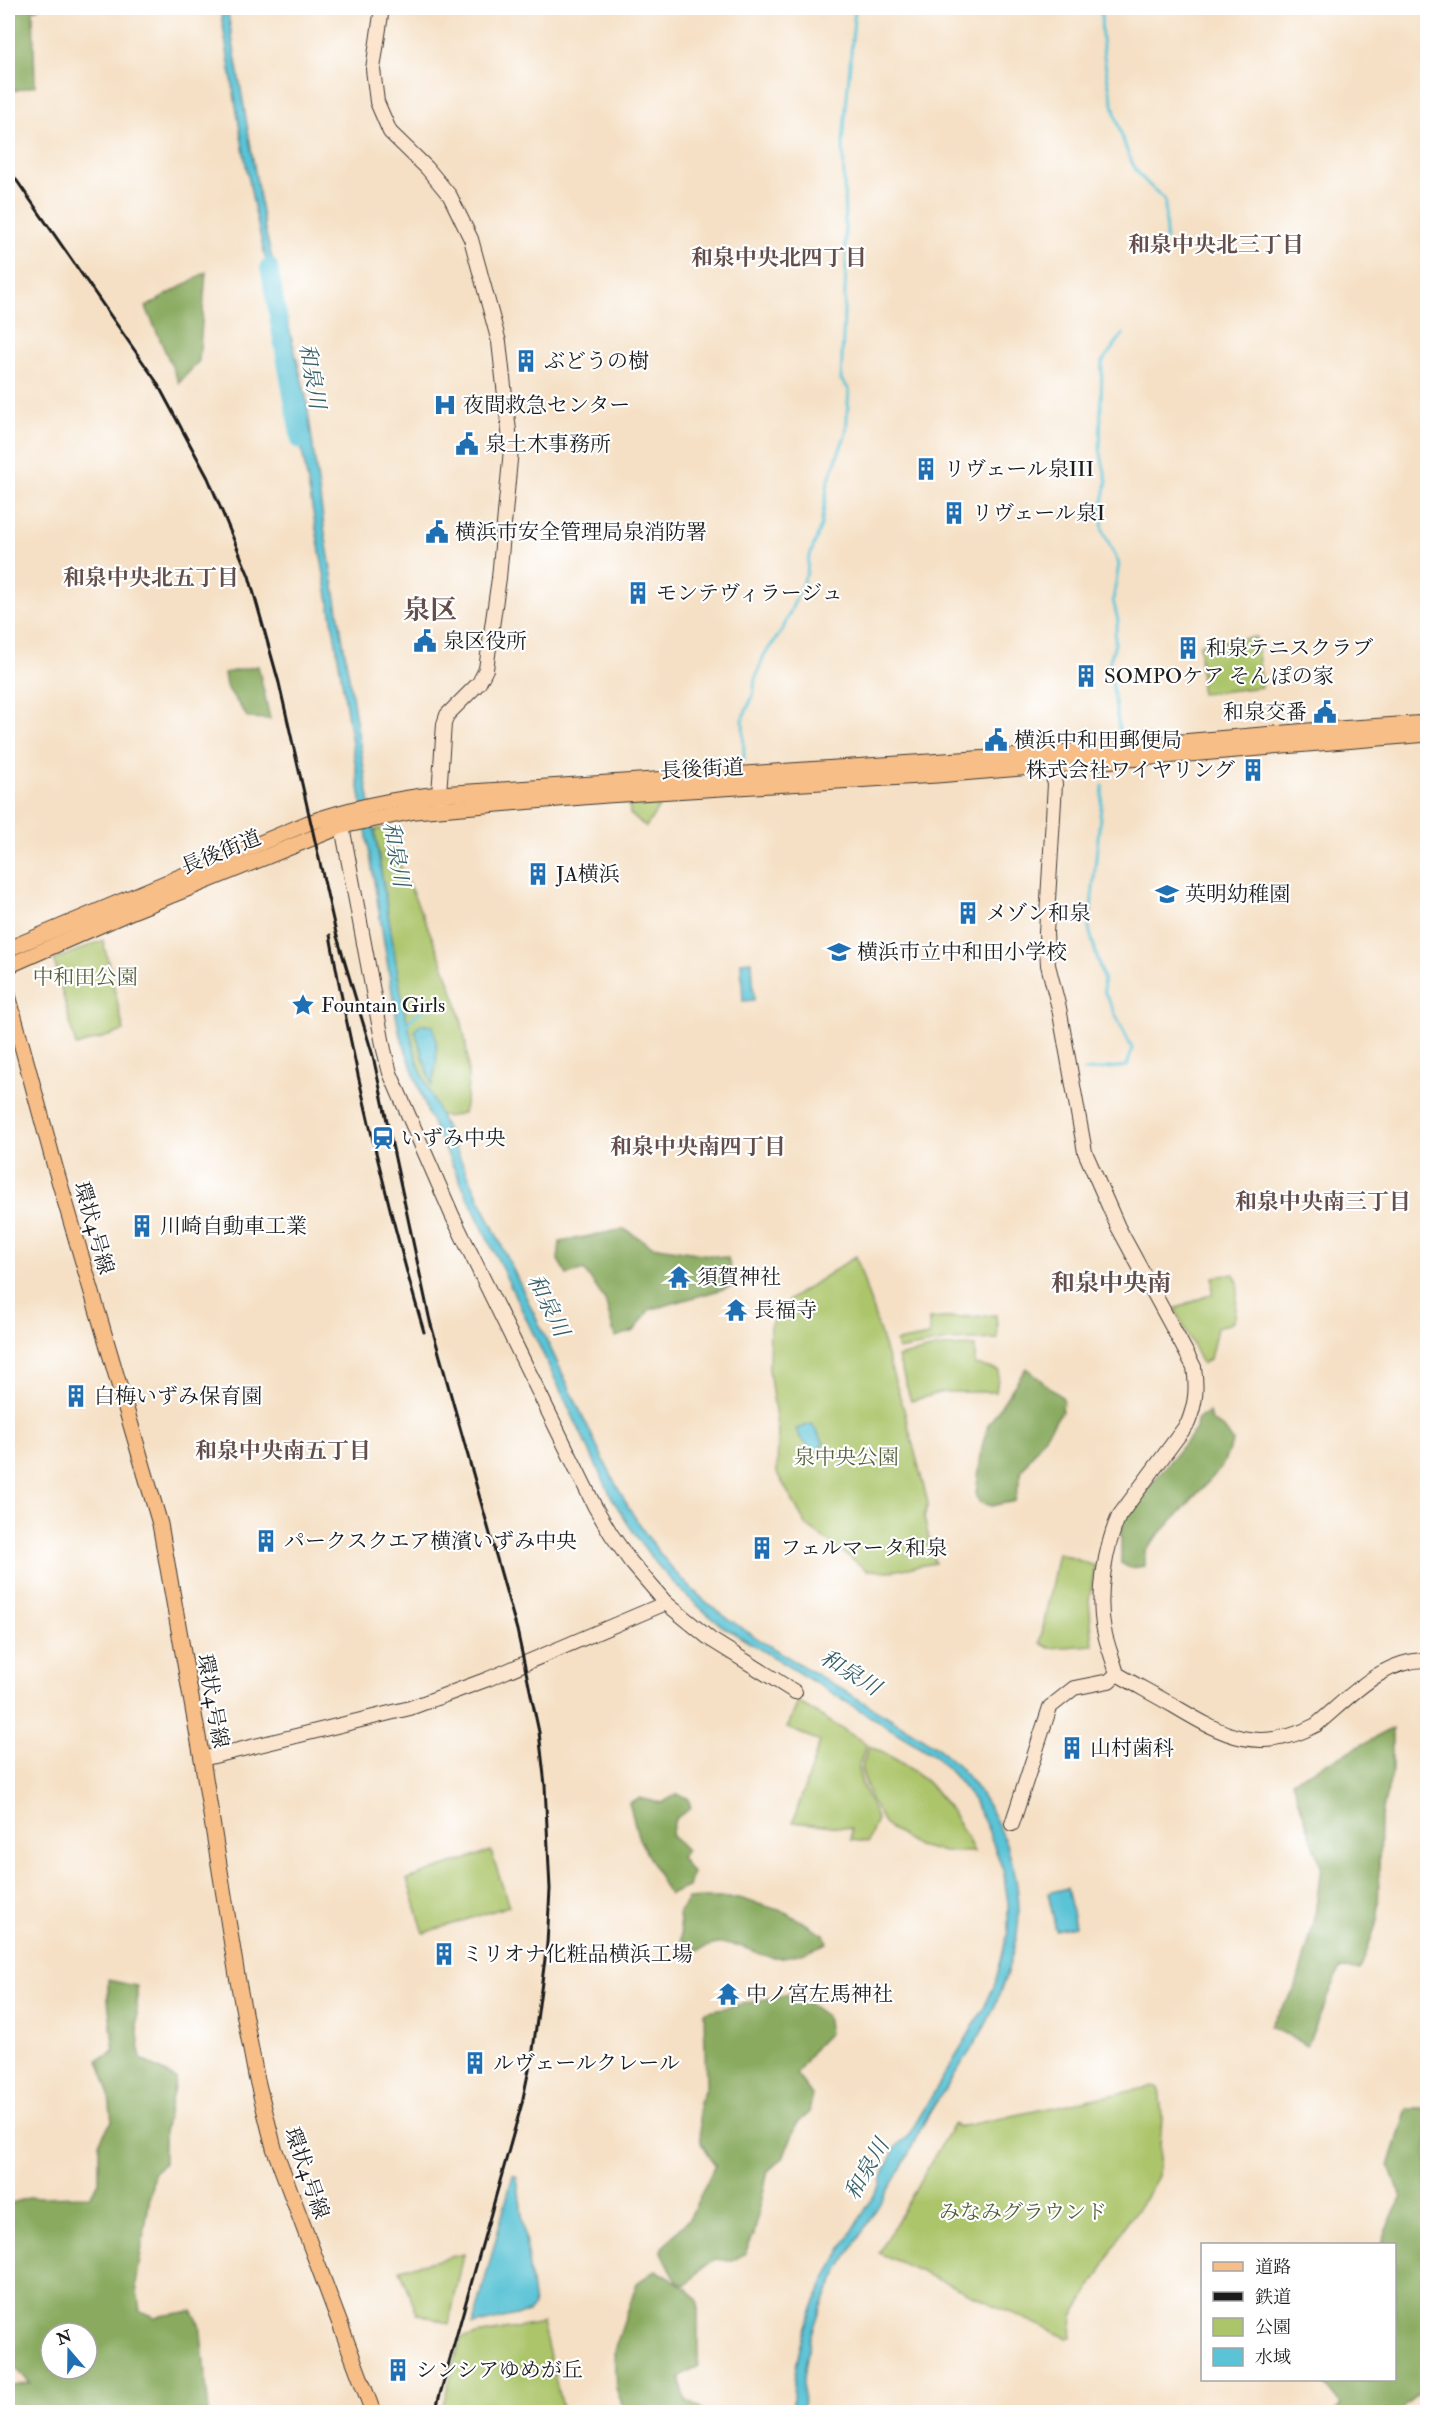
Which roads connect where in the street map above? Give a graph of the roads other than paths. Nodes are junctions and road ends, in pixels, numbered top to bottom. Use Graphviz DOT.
graph roads {
  1 [pos="382,8"];
  2 [pos="1428,723"];
  3 [pos="1428,734"];
  4 [pos="1049,764"];
  5 [pos="440,801"];
  6 [pos="349,819"];
  7 [pos="8,949"];
  8 [pos="8,966"];
  9 [pos="8,995"];
  10 [pos="666,1603"];
  11 [pos="1428,1660"];
  12 [pos="1117,1674"];
  13 [pos="795,1692"];
  14 [pos="202,1759"];
  15 [pos="1012,1824"];
  16 [pos="373,2412"];
  1 -- 5 [label="street"];
  2 -- 5 [label="main road, 長後街道"];
  3 -- 4 [label="main road, 長後街道"];
  4 -- 5 [label="main road, 長後街道"];
  4 -- 12 [label="street"];
  5 -- 6 [label="main road, 長後街道"];
  6 -- 7 [label="main road, 長後街道"];
  6 -- 8 [label="main road, 長後街道"];
  6 -- 10 [label="street"];
  9 -- 14 [label="main road, 環状4号線"];
  10 -- 13 [label="street"];
  10 -- 14 [label="street"];
  11 -- 12 [label="street"];
  12 -- 15 [label="street"];
  14 -- 16 [label="main road, 環状4号線"];
}
